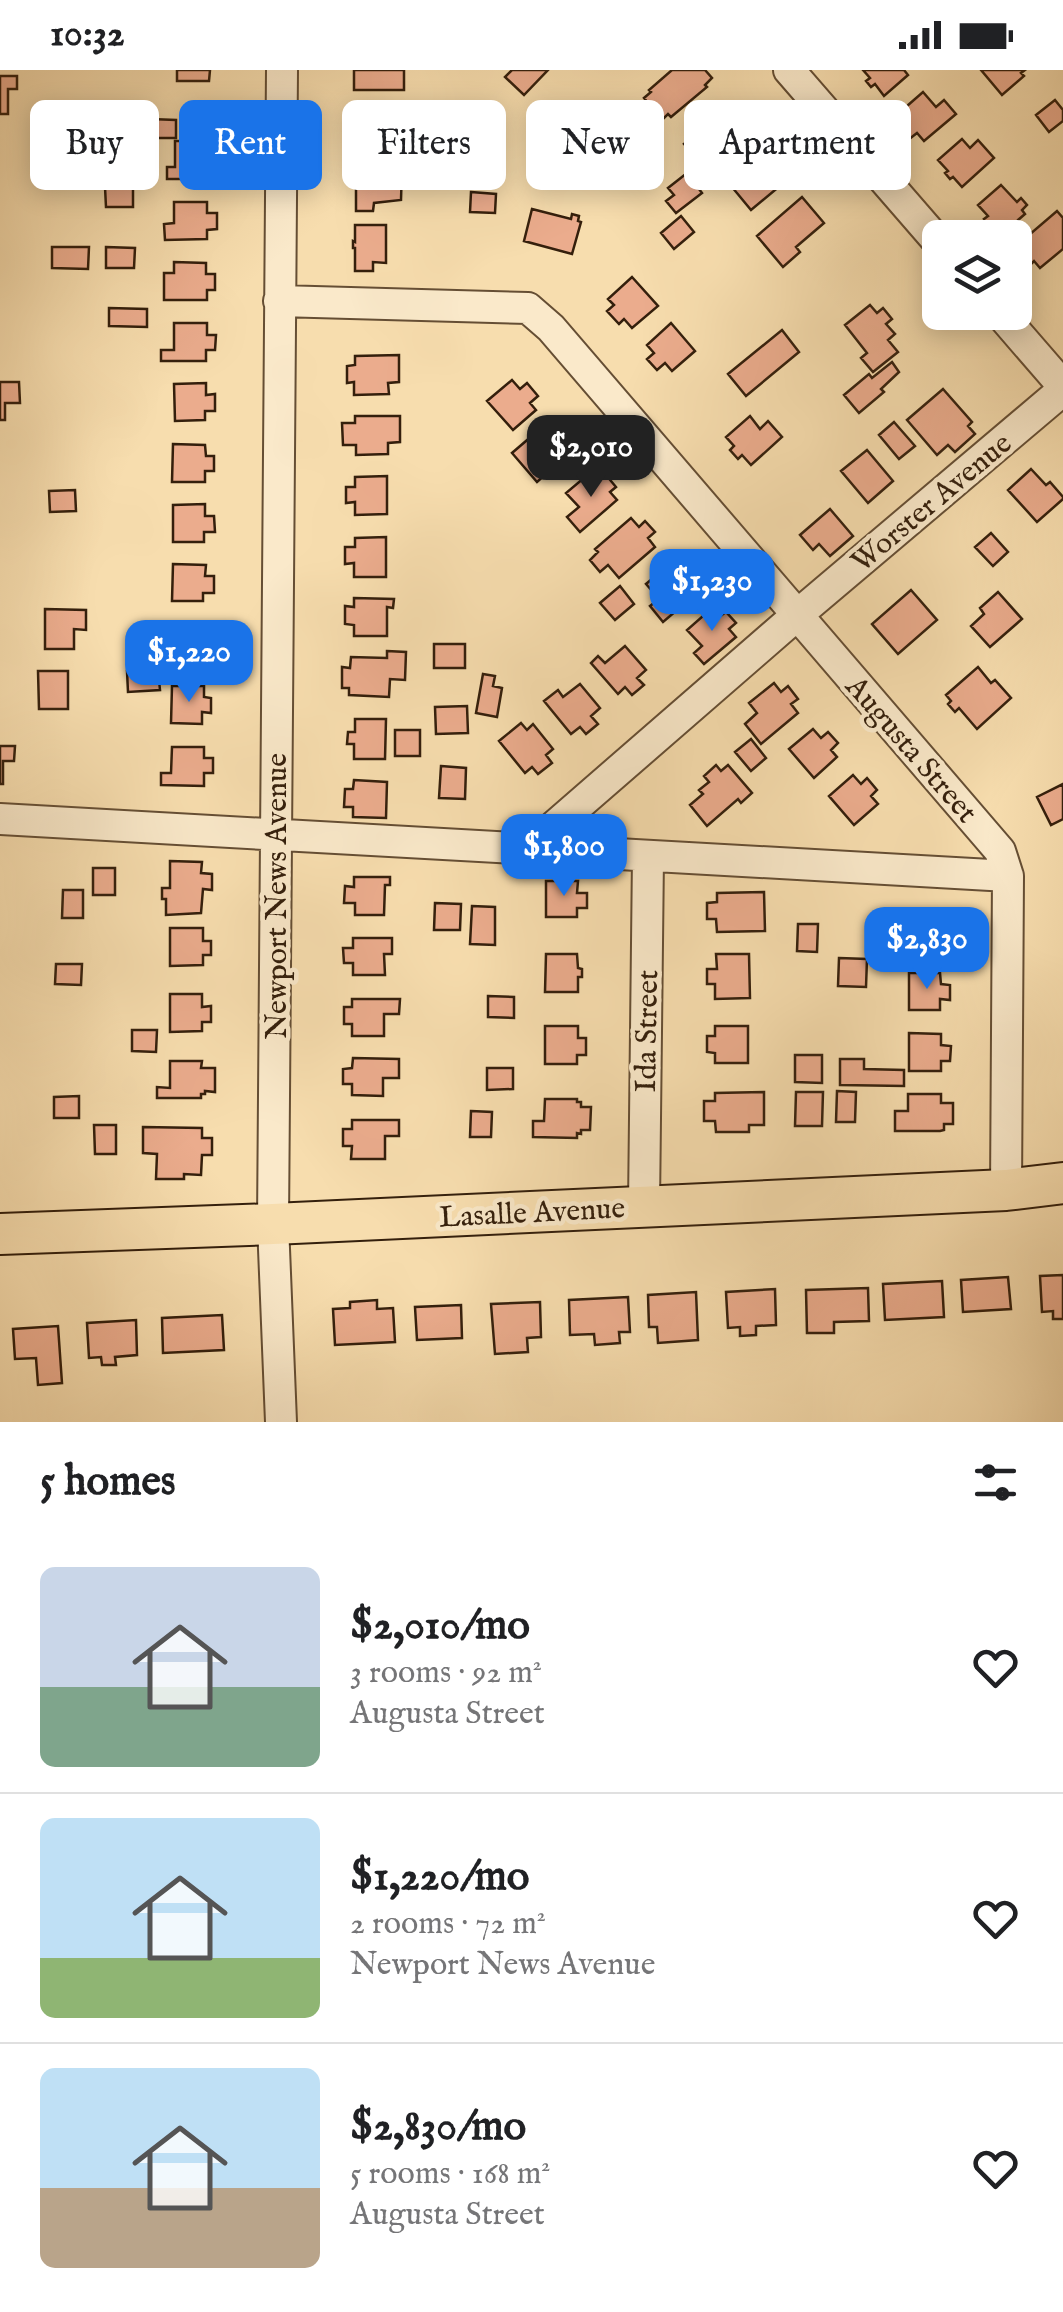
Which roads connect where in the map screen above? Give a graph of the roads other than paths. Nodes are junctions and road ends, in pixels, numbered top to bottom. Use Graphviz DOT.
graph roads {
  1 [pos="282,70"];
  2 [pos="789,70"];
  3 [pos="922,223"];
  4 [pos="279,301"];
  5 [pos="1014,330"];
  6 [pos="1063,388"];
  7 [pos="796,616"];
  8 [pos="0,819"];
  9 [pos="278,835"];
  10 [pos="528,849"];
  11 [pos="648,856"];
  12 [pos="1008,876"];
  13 [pos="1063,1183"];
  14 [pos="1006,1190"];
  15 [pos="644,1206"];
  16 [pos="273,1224"];
  17 [pos="0,1234"];
  18 [pos="281,1422"];
  1 -- 4 [label="street, Newport News Avenue"];
  2 -- 3 [label="street"];
  4 -- 7 [label="street, Augusta Street"];
  4 -- 9 [label="street, Newport News Avenue"];
  5 -- 6 [label="street"];
  6 -- 7 [label="street, Worster Avenue"];
  7 -- 10 [label="street, Worster Avenue"];
  7 -- 12 [label="street, Augusta Street"];
  8 -- 9 [label="street"];
  9 -- 10 [label="street"];
  9 -- 16 [label="street, Newport News Avenue"];
  10 -- 11 [label="street"];
  11 -- 12 [label="street"];
  11 -- 15 [label="street, Ida Street"];
  12 -- 14 [label="street, Augusta Street"];
  13 -- 14 [label="main road, Lasalle Avenue"];
  14 -- 15 [label="main road, Lasalle Avenue"];
  15 -- 16 [label="main road, Lasalle Avenue"];
  16 -- 17 [label="main road, Lasalle Avenue"];
  16 -- 18 [label="street, Newport News Avenue"];
}
